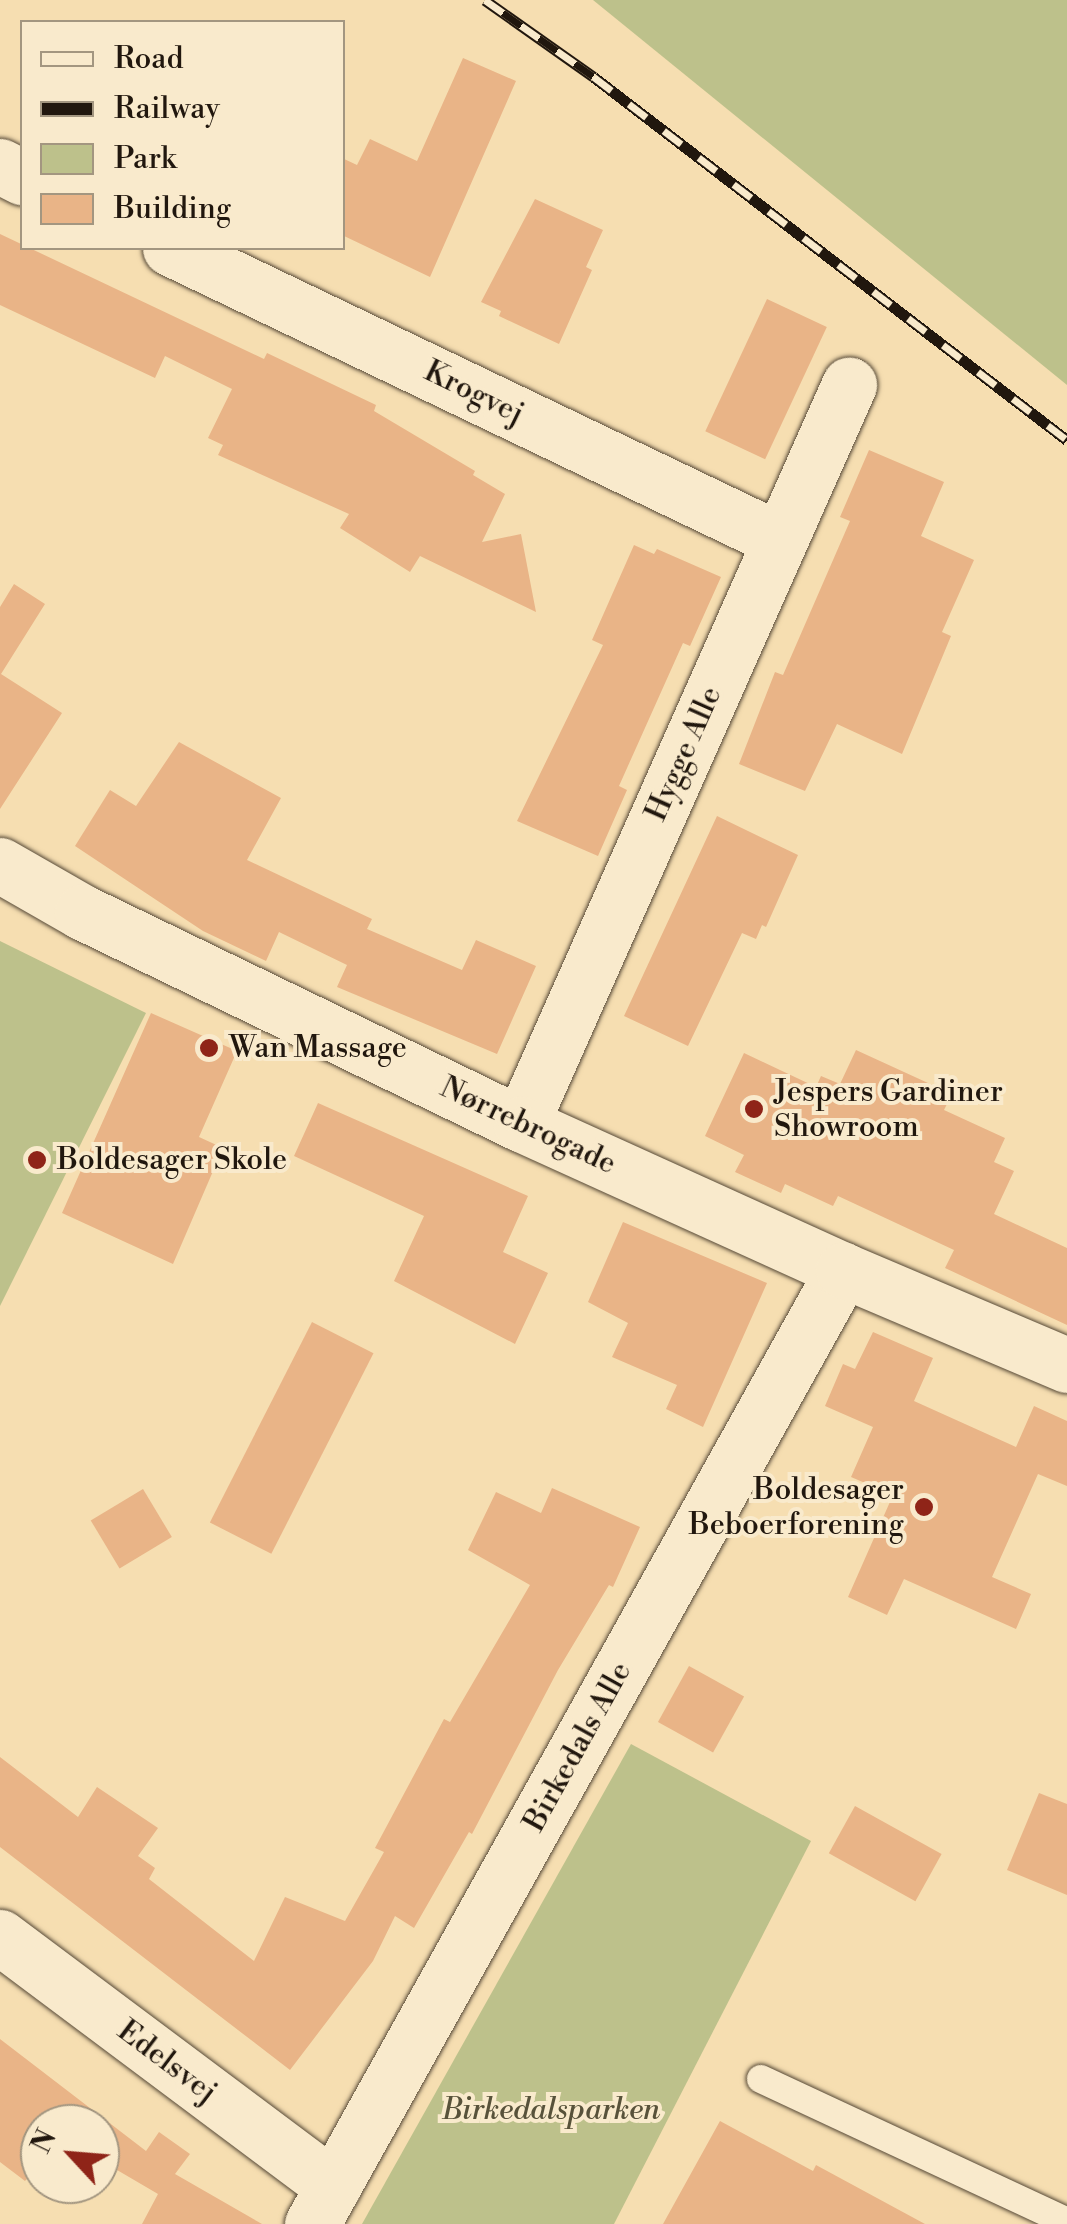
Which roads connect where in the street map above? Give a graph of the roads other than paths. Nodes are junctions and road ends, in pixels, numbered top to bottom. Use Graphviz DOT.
graph roads {
  1 [pos="174,250"];
  2 [pos="849,385"];
  3 [pos="778,538"];
  4 [pos="0,865"];
  5 [pos="521,1124"];
  6 [pos="843,1270"];
  7 [pos="1067,1365"];
  8 [pos="0,1938"];
  9 [pos="761,2079"];
  10 [pos="323,2205"];
  11 [pos="1067,2222"];
  1 -- 3 [label="street, Krogvej"];
  2 -- 3 [label="street, Hygge Alle"];
  3 -- 5 [label="street, Hygge Alle"];
  4 -- 5 [label="street, Nørrebrogade"];
  5 -- 6 [label="street, Nørrebrogade"];
  6 -- 7 [label="street, Nørrebrogade"];
  6 -- 10 [label="street, Birkedals Alle"];
  8 -- 10 [label="street, Edelsvej"];
  9 -- 11 [label="lane"];
}
